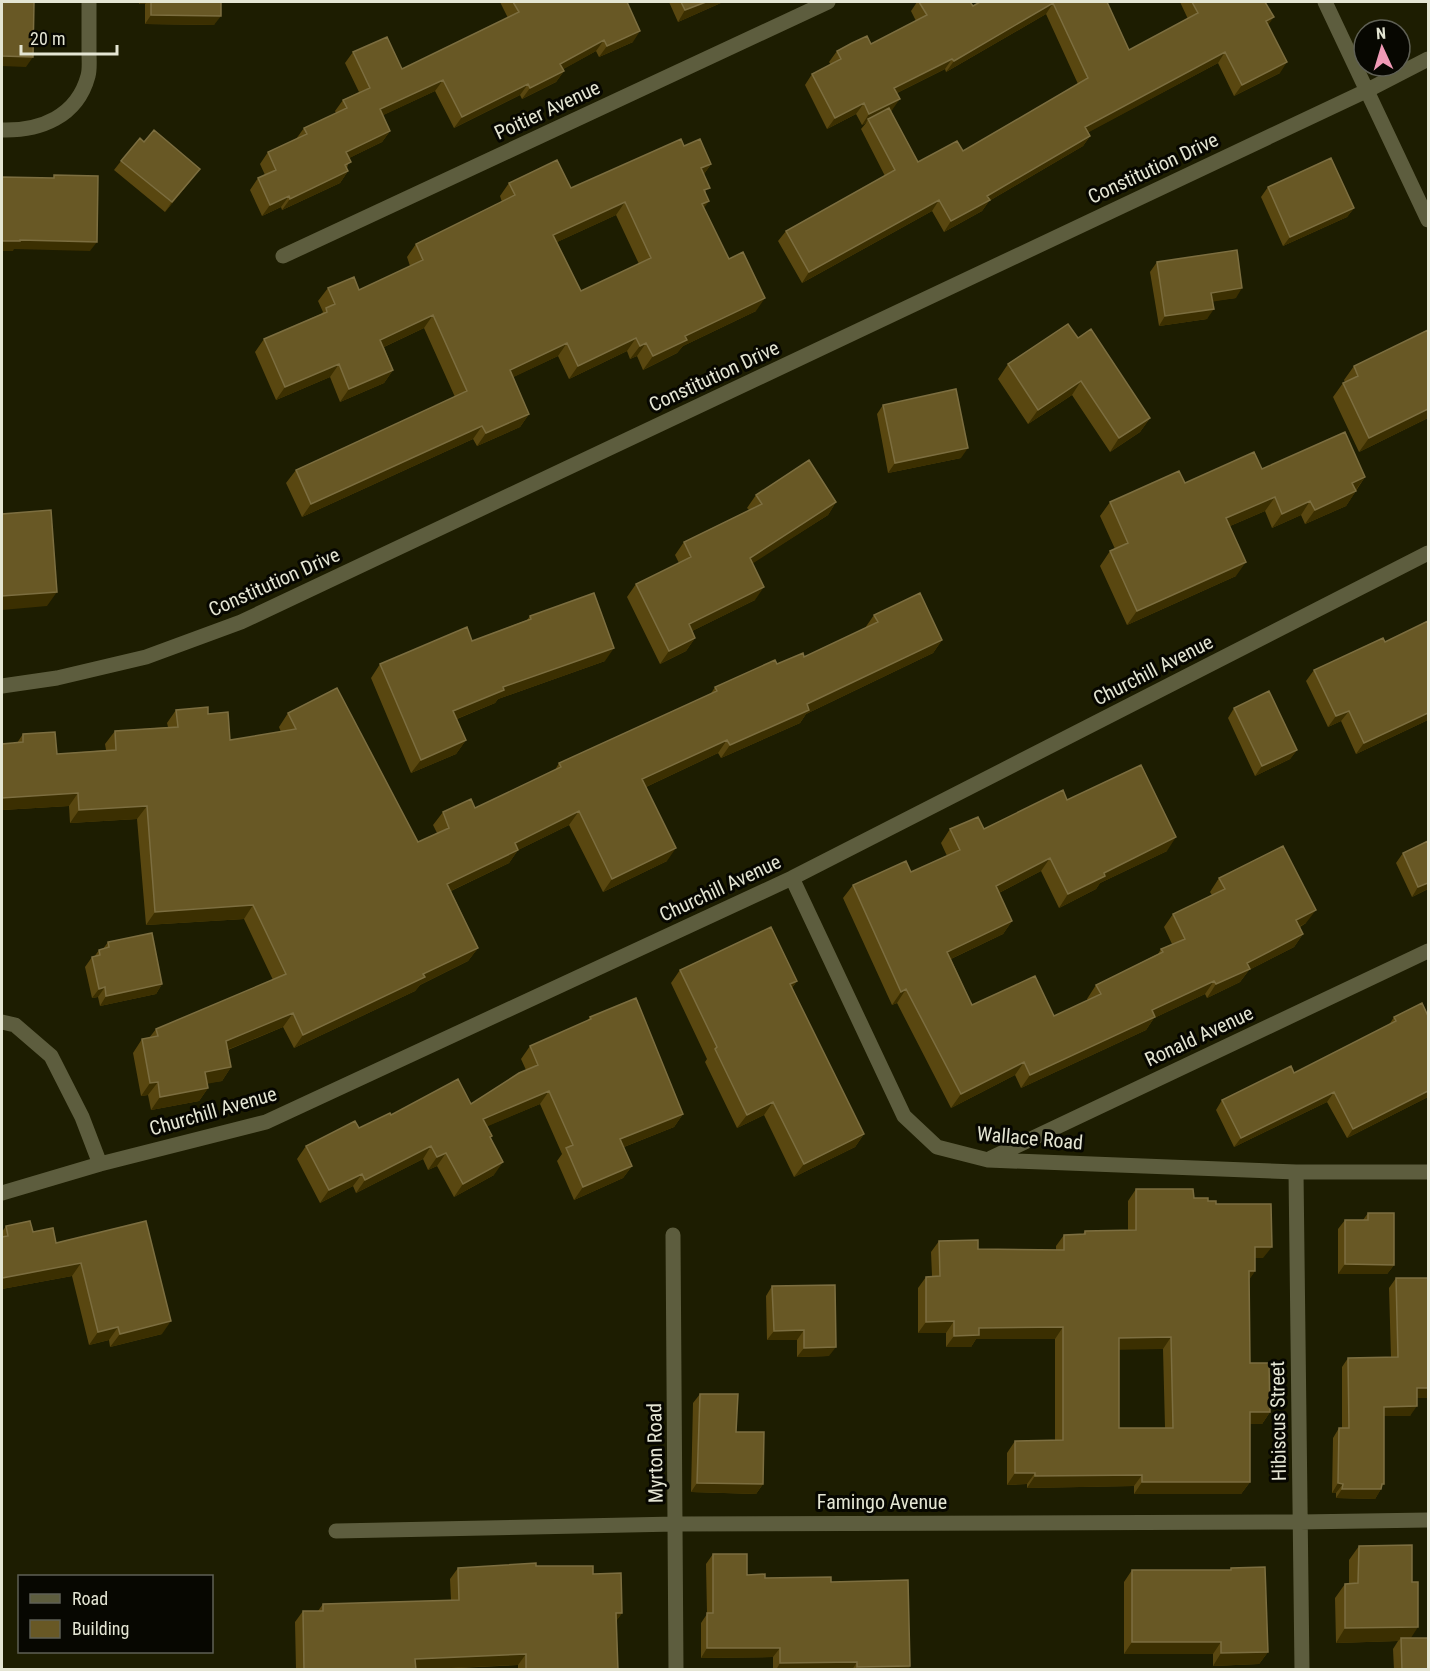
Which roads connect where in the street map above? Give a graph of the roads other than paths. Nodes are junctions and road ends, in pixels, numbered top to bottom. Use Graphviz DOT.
graph roads {
  1 [pos="89,2"];
  2 [pos="828,2"];
  3 [pos="1325,2"];
  4 [pos="1428,59"];
  5 [pos="1366,91"];
  6 [pos="2,130"];
  7 [pos="1428,220"];
  8 [pos="283,256"];
  9 [pos="1428,553"];
  10 [pos="2,686"];
  11 [pos="792,878"];
  12 [pos="1428,951"];
  13 [pos="2,1022"];
  14 [pos="988,1160"];
  15 [pos="100,1164"];
  16 [pos="1296,1172"];
  17 [pos="1428,1172"];
  18 [pos="2,1193"];
  19 [pos="673,1235"];
  20 [pos="1428,1520"];
  21 [pos="1300,1522"];
  22 [pos="676,1524"];
  23 [pos="336,1531"];
  24 [pos="676,1670"];
  25 [pos="1302,1670"];
  1 -- 6 [label="street"];
  2 -- 8 [label="street, Poitier Avenue"];
  3 -- 5 [label="street"];
  4 -- 5 [label="street, Constitution Drive"];
  5 -- 7 [label="street"];
  5 -- 10 [label="street, Constitution Drive"];
  9 -- 11 [label="street, Churchill Avenue"];
  11 -- 14 [label="street, Wallace Road"];
  11 -- 15 [label="street, Churchill Avenue"];
  12 -- 14 [label="street, Ronald Avenue"];
  13 -- 15 [label="street"];
  14 -- 16 [label="street, Wallace Road"];
  15 -- 18 [label="street, Churchill Avenue"];
  16 -- 17 [label="street, Wallace Road"];
  16 -- 21 [label="street, Hibiscus Street"];
  19 -- 22 [label="street, Myrton Road"];
  20 -- 21 [label="street, Famingo Avenue"];
  21 -- 22 [label="street, Famingo Avenue"];
  21 -- 25 [label="street, Hibiscus Street"];
  22 -- 23 [label="street, Famingo Avenue"];
  22 -- 24 [label="street, Myrton Road"];
}
